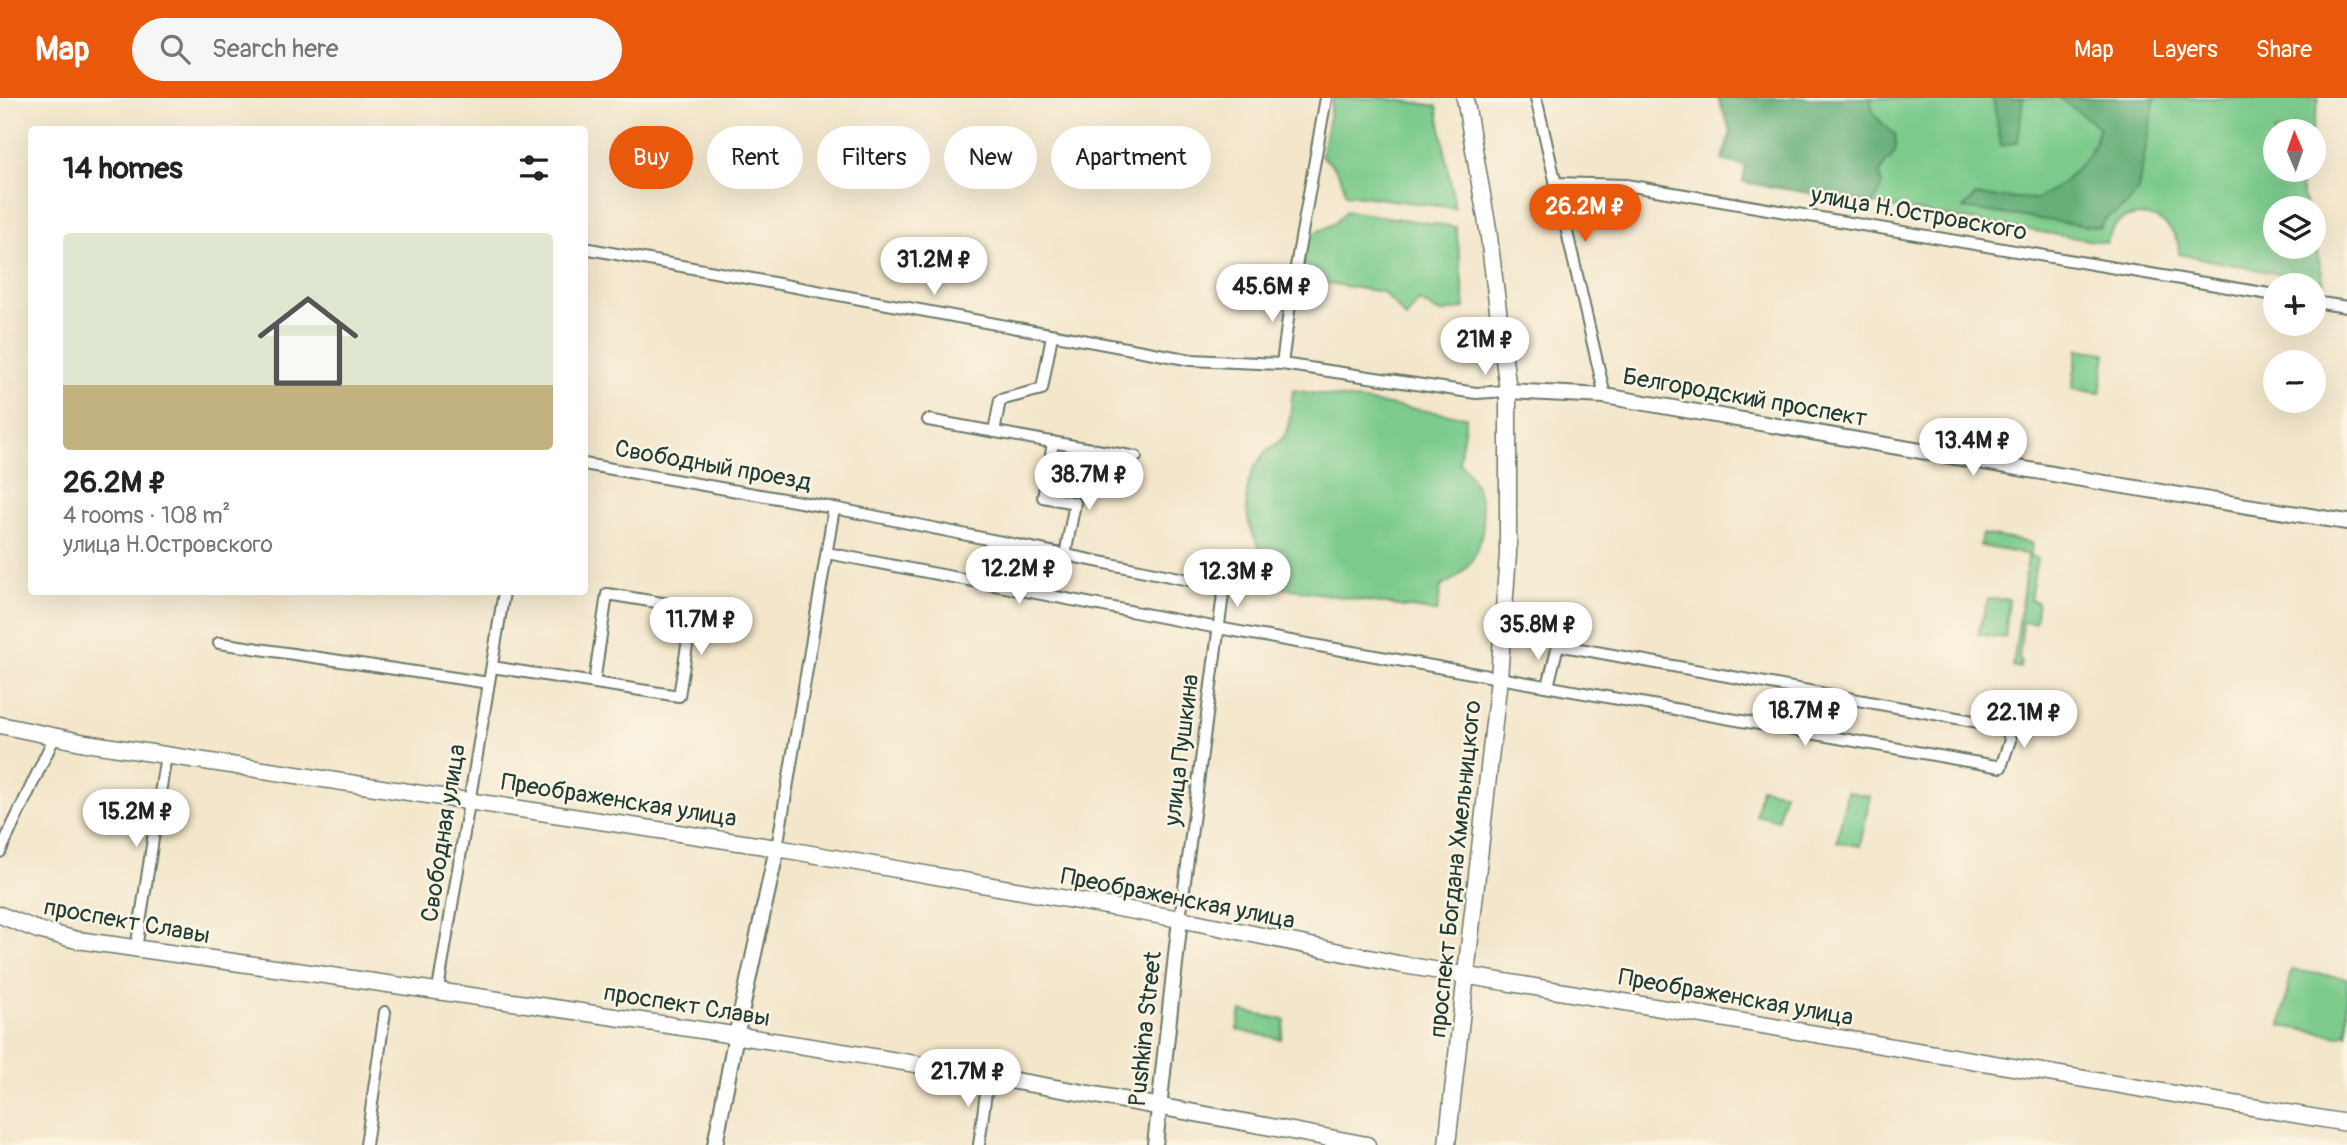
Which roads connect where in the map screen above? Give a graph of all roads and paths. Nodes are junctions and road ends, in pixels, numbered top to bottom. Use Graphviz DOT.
graph roads {
  1 [pos="1326,98"];
  2 [pos="1465,98"];
  3 [pos="1536,98"];
  4 [pos="1555,183"];
  5 [pos="588,249"];
  6 [pos="2263,293"];
  7 [pos="2326,304"];
  8 [pos="2347,307"];
  9 [pos="1052,335"];
  10 [pos="1282,364"];
  11 [pos="1507,387"];
  12 [pos="1605,396"];
  13 [pos="928,420"];
  14 [pos="995,432"];
  15 [pos="1053,443"];
  16 [pos="1136,457"];
  17 [pos="588,465"];
  18 [pos="1049,467"];
  19 [pos="1046,483"];
  20 [pos="834,508"];
  21 [pos="2347,522"];
  22 [pos="827,553"];
  23 [pos="1065,555"];
  24 [pos="1224,587"];
  25 [pos="504,595"];
  26 [pos="1218,628"];
  27 [pos="219,643"];
  28 [pos="492,667"];
  29 [pos="1499,678"];
  30 [pos="489,683"];
  31 [pos="594,683"];
  32 [pos="1548,686"];
  33 [pos="0,725"];
  34 [pos="54,738"];
  35 [pos="166,755"];
  36 [pos="470,800"];
  37 [pos="777,848"];
  38 [pos="0,852"];
  39 [pos="0,915"];
  40 [pos="1180,919"];
  41 [pos="136,948"];
  42 [pos="1466,974"];
  43 [pos="439,990"];
  44 [pos="384,1012"];
  45 [pos="737,1035"];
  46 [pos="988,1077"];
  47 [pos="1159,1106"];
  48 [pos="2347,1123"];
  49 [pos="366,1145"];
  50 [pos="715,1145"];
  51 [pos="979,1145"];
  52 [pos="1155,1145"];
  53 [pos="1367,1145"];
  54 [pos="1447,1145"];
  1 -- 10 [label="street"];
  2 -- 11 [label="main road, проспект Богдана Хмельницкого"];
  3 -- 4 [label="street"];
  4 -- 6 [label="street, улица Н.Островского"];
  4 -- 12 [label="street"];
  5 -- 9 [label="street"];
  7 -- 8 [label="street"];
  9 -- 10 [label="street"];
  9 -- 14 [label="street"];
  10 -- 11 [label="street"];
  11 -- 12 [label="main road, Белгородский проспект"];
  11 -- 29 [label="main road, проспект Богдана Хмельницкого"];
  12 -- 21 [label="main road, Белгородский проспект"];
  13 -- 14 [label="street"];
  14 -- 15 [label="street"];
  15 -- 16 [label="street"];
  15 -- 18 [label="street"];
  17 -- 20 [label="street, Свободный проезд"];
  19 -- 23 [label="street"];
  20 -- 22 [label="street"];
  20 -- 23 [label="street, Свободный проезд"];
  22 -- 26 [label="street"];
  22 -- 37 [label="street"];
  23 -- 24 [label="street, Свободный проезд"];
  24 -- 26 [label="street, улица Пушкина"];
  25 -- 28 [label="street, Свободная улица"];
  26 -- 29 [label="street"];
  26 -- 40 [label="street, улица Пушкина"];
  27 -- 30 [label="street"];
  28 -- 30 [label="street, Свободная улица"];
  28 -- 31 [label="street"];
  29 -- 32 [label="street"];
  29 -- 42 [label="main road, проспект Богдана Хмельницкого"];
  30 -- 36 [label="street, Свободная улица"];
  31 -- 31 [label="street"];
  32 -- 32 [label="street"];
  33 -- 34 [label="main road, Преображенская улица"];
  34 -- 35 [label="main road, Преображенская улица"];
  34 -- 38 [label="street"];
  35 -- 36 [label="main road, Преображенская улица"];
  35 -- 41 [label="street"];
  36 -- 37 [label="main road, Преображенская улица"];
  36 -- 43 [label="street, Свободная улица"];
  37 -- 40 [label="main road, Преображенская улица"];
  37 -- 45 [label="main road"];
  39 -- 41 [label="main road, проспект Славы"];
  40 -- 42 [label="main road, Преображенская улица"];
  40 -- 47 [label="main road, Pushkina Street"];
  41 -- 43 [label="main road, проспект Славы"];
  42 -- 48 [label="main road, Преображенская улица"];
  42 -- 54 [label="main road, проспект Богдана Хмельницкого"];
  43 -- 45 [label="main road, проспект Славы"];
  44 -- 49 [label="street"];
  45 -- 46 [label="main road, проспект Славы"];
  45 -- 50 [label="main road"];
  46 -- 47 [label="main road, проспект Славы"];
  46 -- 51 [label="street"];
  47 -- 52 [label="main road, Pushkina Street"];
  47 -- 53 [label="main road, проспект Славы"];
}
